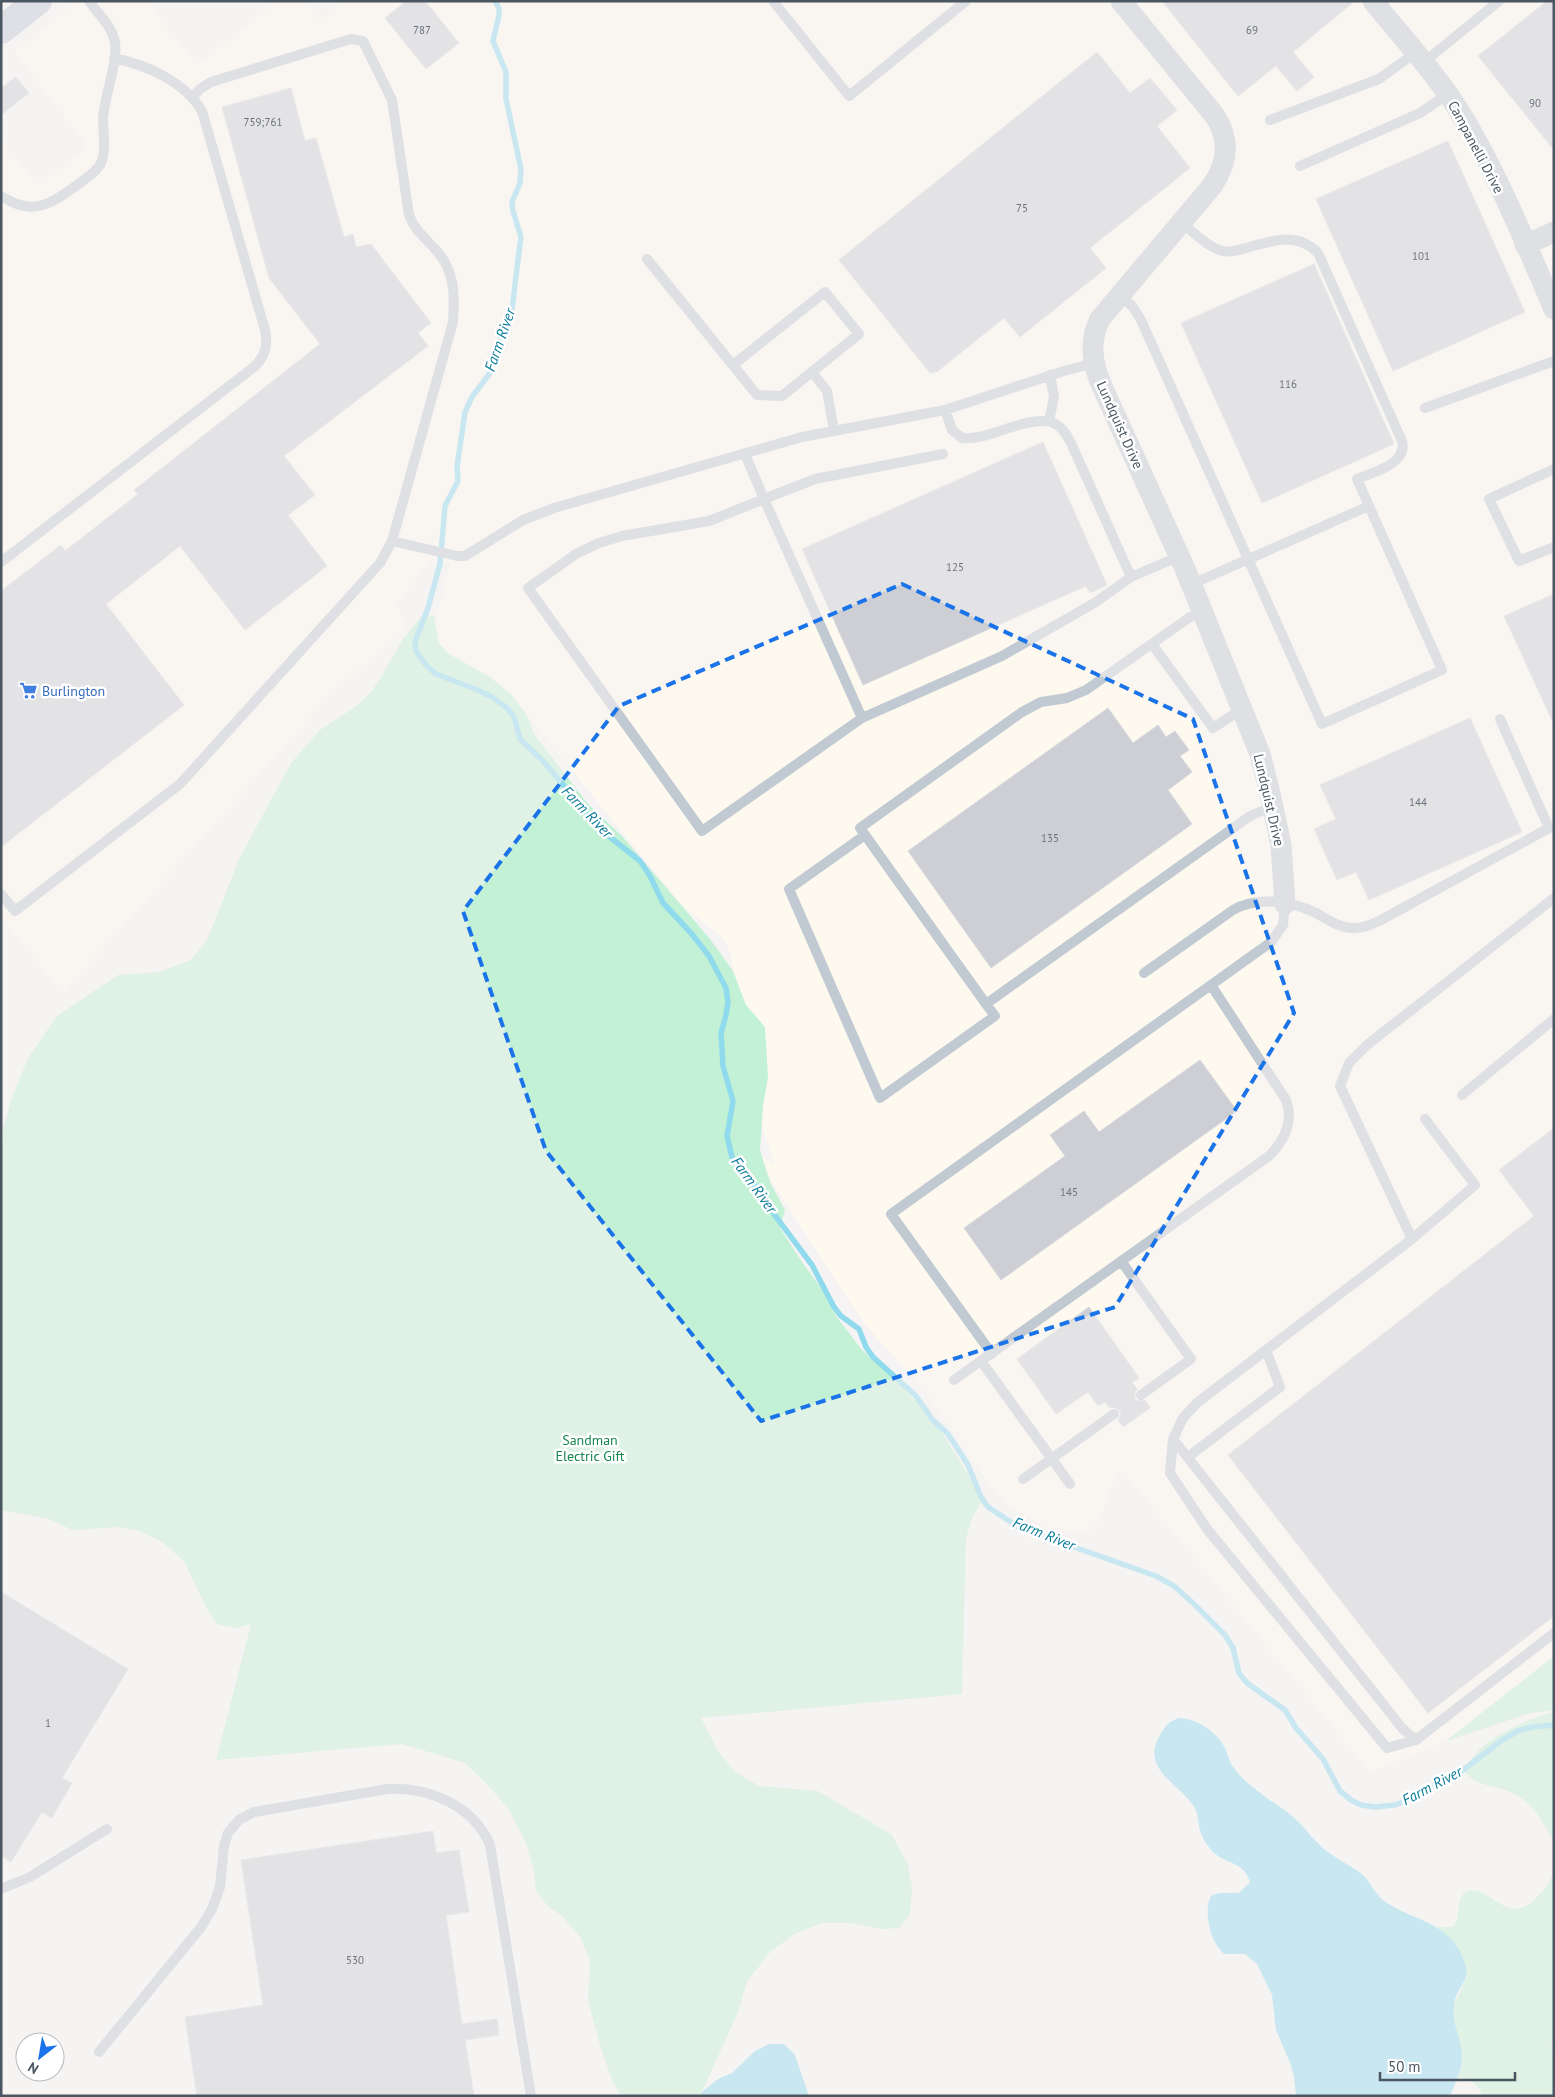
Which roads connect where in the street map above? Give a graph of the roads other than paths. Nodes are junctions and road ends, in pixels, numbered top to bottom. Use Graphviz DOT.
graph roads {
  1 [pos="38,1"];
  2 [pos="89,1"];
  3 [pos="772,1"];
  4 [pos="966,1"];
  5 [pos="1121,1"];
  6 [pos="1373,1"];
  7 [pos="1499,1"];
  8 [pos="1,30"];
  9 [pos="114,58"];
  10 [pos="1419,58"];
  11 [pos="1448,94"];
  12 [pos="192,98"];
  13 [pos="1270,120"];
  14 [pos="1300,166"];
  15 [pos="1,196"];
  16 [pos="1182,223"];
  17 [pos="1554,232"];
  18 [pos="1526,245"];
  19 [pos="647,259"];
  20 [pos="1120,295"];
  21 [pos="1552,301"];
  22 [pos="1554,361"];
  23 [pos="1094,363"];
  24 [pos="733,366"];
  25 [pos="812,372"];
  26 [pos="1050,375"];
  27 [pos="1425,408"];
  28 [pos="945,410"];
  29 [pos="1049,421"];
  30 [pos="834,431"];
  31 [pos="746,454"];
  32 [pos="943,454"];
  33 [pos="1554,469"];
  34 [pos="764,499"];
  35 [pos="1369,506"];
  36 [pos="392,541"];
  37 [pos="1554,547"];
  38 [pos="1180,556"];
  39 [pos="1248,560"];
  40 [pos="1,562"];
  41 [pos="1131,578"];
  42 [pos="1192,584"];
  43 [pos="1203,610"];
  44 [pos="1152,644"];
  45 [pos="1242,709"];
  46 [pos="862,718"];
  47 [pos="1500,719"];
  48 [pos="1273,806"];
  49 [pos="865,835"];
  50 [pos="1,894"];
  51 [pos="1554,898"];
  52 [pos="1285,904"];
  53 [pos="1144,974"];
  54 [pos="1211,985"];
  55 [pos="986,1004"];
  56 [pos="1554,1019"];
  57 [pos="1462,1095"];
  58 [pos="1425,1119"];
  59 [pos="1412,1239"];
  60 [pos="1121,1261"];
  61 [pos="1266,1350"];
  62 [pos="992,1354"];
  63 [pos="981,1361"];
  64 [pos="954,1380"];
  65 [pos="1142,1395"];
  66 [pos="1114,1414"];
  67 [pos="1173,1438"];
  68 [pos="1188,1457"];
  69 [pos="1052,1458"];
  70 [pos="1023,1479"];
  71 [pos="1070,1484"];
  72 [pos="1554,1633"];
  73 [pos="1416,1740"];
  74 [pos="107,1829"];
  75 [pos="1,1889"];
  76 [pos="99,2052"];
  77 [pos="530,2096"];
  1 -- 8 [label="main road"];
  2 -- 9 [label="lane"];
  3 -- 4 [label="lane"];
  5 -- 16 [label="street, Lundquist Drive"];
  6 -- 10 [label="street, Campanelli Drive"];
  7 -- 10 [label="lane"];
  9 -- 12 [label="lane"];
  9 -- 15 [label="lane"];
  10 -- 11 [label="street, Campanelli Drive"];
  10 -- 13 [label="lane"];
  11 -- 14 [label="lane"];
  11 -- 18 [label="street, Campanelli Drive"];
  12 -- 36 [label="lane"];
  12 -- 40 [label="lane"];
  16 -- 20 [label="street, Lundquist Drive"];
  16 -- 35 [label="lane"];
  17 -- 18 [label="street"];
  18 -- 21 [label="street, Campanelli Drive"];
  19 -- 24 [label="lane"];
  20 -- 23 [label="street, Lundquist Drive"];
  20 -- 39 [label="lane"];
  22 -- 27 [label="lane"];
  23 -- 26 [label="lane"];
  23 -- 38 [label="street, Lundquist Drive"];
  24 -- 25 [label="lane"];
  24 -- 25 [label="lane"];
  25 -- 30 [label="lane"];
  26 -- 28 [label="lane"];
  26 -- 29 [label="lane"];
  28 -- 29 [label="lane"];
  28 -- 30 [label="lane"];
  29 -- 41 [label="lane"];
  30 -- 31 [label="lane"];
  31 -- 34 [label="lane"];
  31 -- 36 [label="lane"];
  32 -- 34 [label="lane"];
  33 -- 37 [label="lane"];
  34 -- 46 [label="lane"];
  34 -- 46 [label="lane"];
  35 -- 39 [label="lane"];
  35 -- 39 [label="lane"];
  36 -- 50 [label="lane"];
  38 -- 41 [label="lane"];
  38 -- 42 [label="street, Lundquist Drive"];
  39 -- 42 [label="lane"];
  41 -- 46 [label="lane"];
  42 -- 43 [label="street, Lundquist Drive"];
  43 -- 44 [label="lane"];
  43 -- 45 [label="street, Lundquist Drive"];
  44 -- 45 [label="lane"];
  44 -- 49 [label="lane"];
  45 -- 48 [label="street, Lundquist Drive"];
  47 -- 52 [label="lane"];
  48 -- 52 [label="street, Lundquist Drive"];
  48 -- 55 [label="lane"];
  49 -- 55 [label="lane"];
  49 -- 55 [label="lane"];
  51 -- 59 [label="lane"];
  52 -- 53 [label="lane"];
  52 -- 54 [label="lane"];
  54 -- 60 [label="lane"];
  54 -- 62 [label="lane"];
  56 -- 57 [label="lane"];
  58 -- 59 [label="lane"];
  59 -- 61 [label="lane"];
  60 -- 62 [label="lane"];
  60 -- 65 [label="lane"];
  61 -- 67 [label="lane"];
  61 -- 68 [label="lane"];
  62 -- 63 [label="lane"];
  63 -- 64 [label="lane"];
  63 -- 69 [label="lane"];
  66 -- 69 [label="lane"];
  67 -- 68 [label="lane"];
  67 -- 73 [label="lane"];
  68 -- 73 [label="lane"];
  69 -- 70 [label="lane"];
  69 -- 71 [label="lane"];
  72 -- 73 [label="lane"];
  74 -- 75 [label="lane"];
  76 -- 77 [label="lane"];
}
